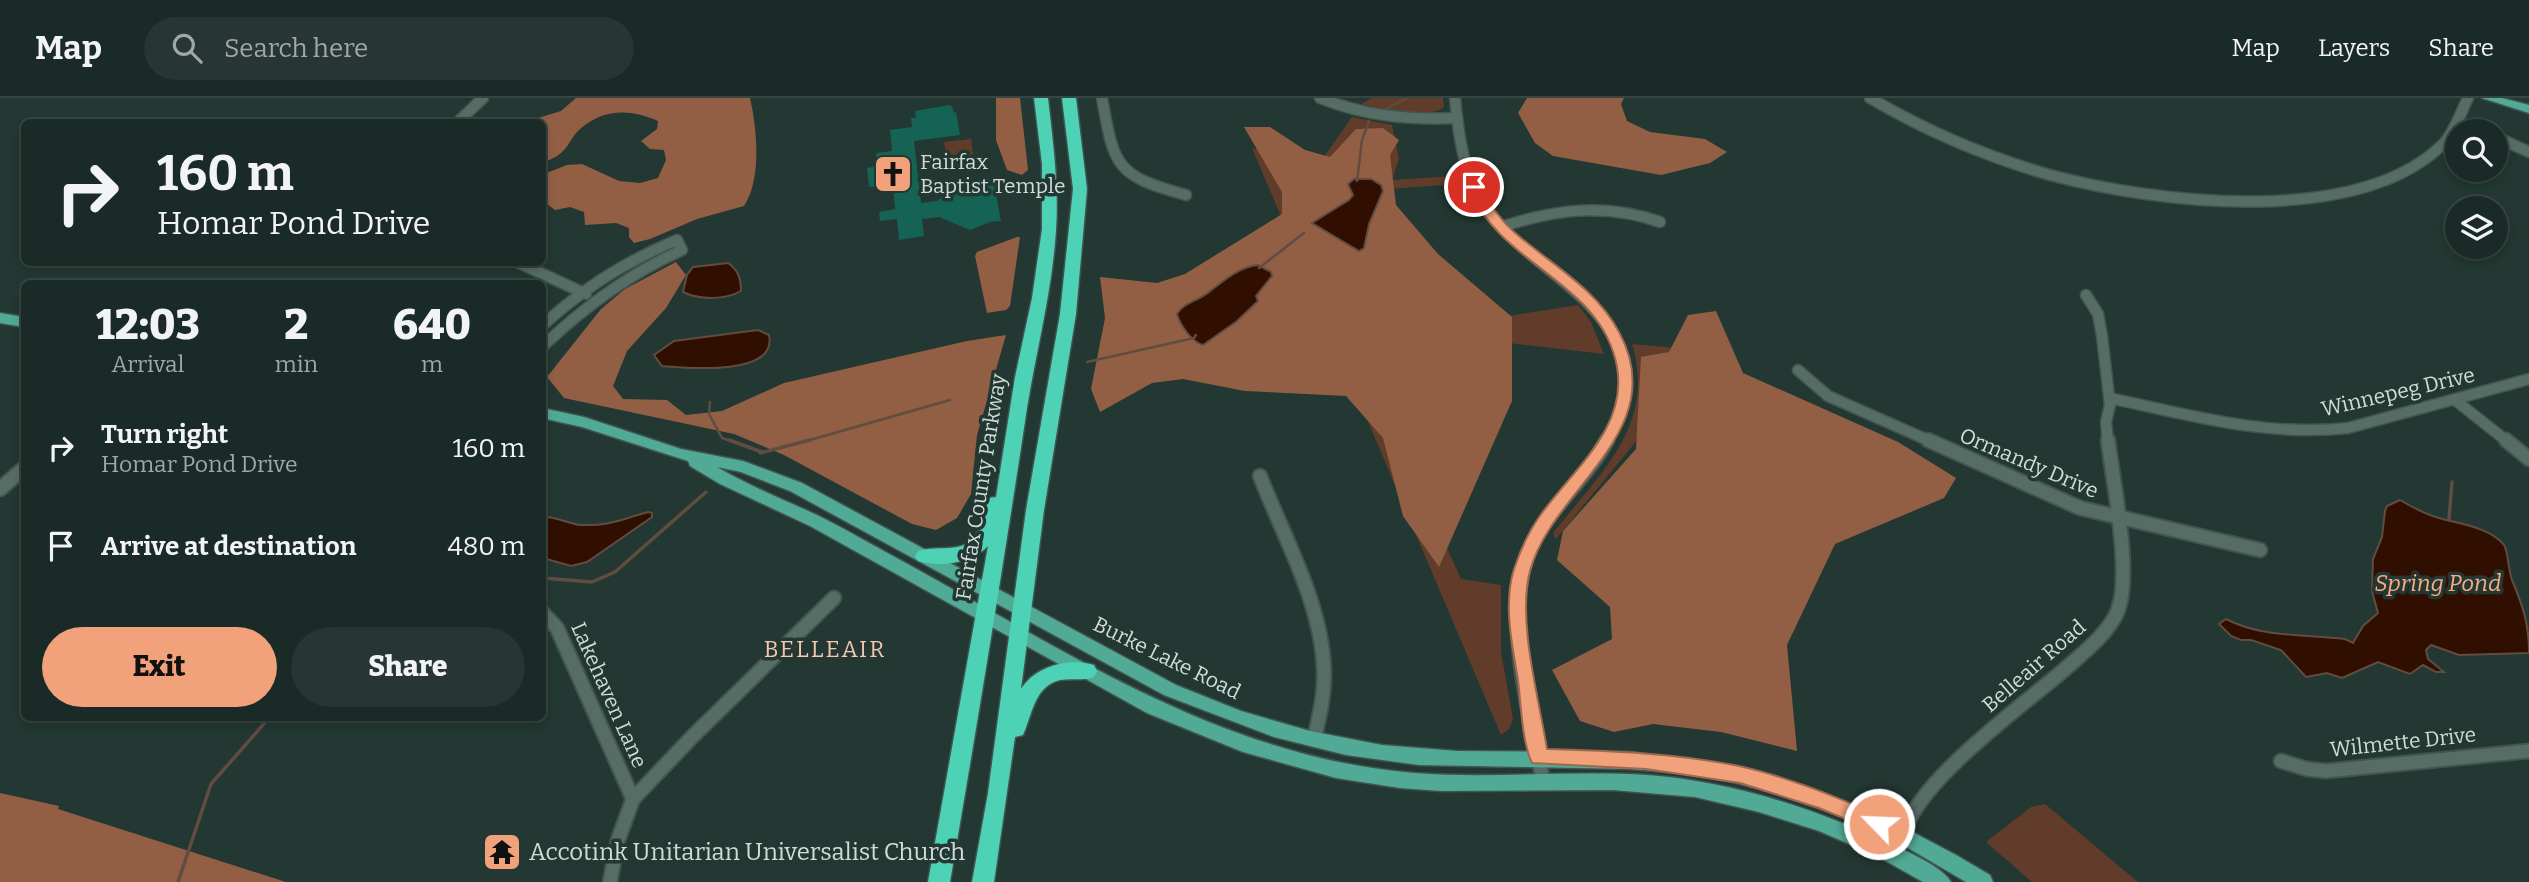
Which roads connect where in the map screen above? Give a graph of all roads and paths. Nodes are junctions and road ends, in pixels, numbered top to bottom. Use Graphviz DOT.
graph roads {
  1 [pos="483,98"];
  2 [pos="1041,98"];
  3 [pos="1069,98"];
  4 [pos="1102,98"];
  5 [pos="1320,98"];
  6 [pos="1455,98"];
  7 [pos="1870,98"];
  8 [pos="2468,98"];
  9 [pos="2488,98"];
  10 [pos="2520,98"];
  11 [pos="2529,100"];
  12 [pos="2529,109"];
  13 [pos="1457,118"];
  14 [pos="461,119"];
  15 [pos="2461,119"];
  16 [pos="2508,142"];
  17 [pos="2445,145"];
  18 [pos="2529,152"];
  19 [pos="1185,195"];
  20 [pos="1660,222"];
  21 [pos="1501,227"];
  22 [pos="526,266"];
  23 [pos="581,292"];
  24 [pos="2086,295"];
  25 [pos="596,298"];
  26 [pos="0,318"];
  27 [pos="21,322"];
  28 [pos="546,323"];
  29 [pos="546,343"];
  30 [pos="1798,370"];
  31 [pos="2529,379"];
  32 [pos="2110,398"];
  33 [pos="2455,400"];
  34 [pos="546,414"];
  35 [pos="680,454"];
  36 [pos="2529,459"];
  37 [pos="1009,460"];
  38 [pos="21,471"];
  39 [pos="1260,476"];
  40 [pos="0,489"];
  41 [pos="2116,518"];
  42 [pos="2260,550"];
  43 [pos="924,556"];
  44 [pos="990,592"];
  45 [pos="834,598"];
  46 [pos="1022,609"];
  47 [pos="546,616"];
  48 [pos="986,616"];
  49 [pos="1019,634"];
  50 [pos="1087,671"];
  51 [pos="1314,740"];
  52 [pos="2529,751"];
  53 [pos="1539,757"];
  54 [pos="2281,761"];
  55 [pos="1543,781"];
  56 [pos="998,793"];
  57 [pos="633,799"];
  58 [pos="1903,835"];
  59 [pos="610,882"];
  60 [pos="939,882"];
  61 [pos="983,882"];
  62 [pos="1941,882"];
  63 [pos="1983,882"];
  1 -- 14 [label="street"];
  2 -- 37 [label="highway, Fairfax County Parkway"];
  3 -- 46 [label="highway"];
  4 -- 19 [label="street"];
  5 -- 13 [label="street"];
  6 -- 13 [label="street"];
  7 -- 17 [label="street"];
  8 -- 15 [label="street"];
  9 -- 12 [label="main road"];
  10 -- 11 [label="main road"];
  13 -- 21 [label="street"];
  16 -- 18 [label="street"];
  20 -- 21 [label="street"];
  21 -- 53 [label="street"];
  22 -- 23 [label="street"];
  23 -- 25 [label="street"];
  23 -- 25 [label="street"];
  23 -- 28 [label="street"];
  24 -- 32 [label="street, Belleair Road"];
  25 -- 29 [label="street"];
  26 -- 27 [label="main road"];
  30 -- 41 [label="street, Ormandy Drive"];
  31 -- 33 [label="street, Winnepeg Drive"];
  32 -- 33 [label="street, Winnepeg Drive"];
  32 -- 41 [label="street, Belleair Road"];
  33 -- 36 [label="street"];
  34 -- 35 [label="main road, Burke Lake Road"];
  35 -- 43 [label="main road, Burke Lake Road"];
  35 -- 48 [label="main road, Burke Lake Road"];
  37 -- 43 [label="highway"];
  37 -- 44 [label="highway, Fairfax County Parkway"];
  38 -- 40 [label="street"];
  39 -- 51 [label="street"];
  41 -- 42 [label="street, Ormandy Drive"];
  41 -- 58 [label="street, Belleair Road"];
  43 -- 44 [label="main road, Burke Lake Road"];
  44 -- 46 [label="main road, Burke Lake Road"];
  44 -- 48 [label="highway, Fairfax County Parkway"];
  45 -- 57 [label="street"];
  46 -- 49 [label="highway"];
  46 -- 51 [label="main road, Burke Lake Road"];
  47 -- 57 [label="street, Lakehaven Lane"];
  48 -- 49 [label="main road, Burke Lake Road"];
  48 -- 60 [label="highway, Fairfax County Parkway"];
  49 -- 50 [label="main road, Burke Lake Road"];
  49 -- 56 [label="highway"];
  50 -- 55 [label="main road, Burke Lake Road"];
  50 -- 56 [label="highway"];
  51 -- 53 [label="main road, Burke Lake Road"];
  52 -- 54 [label="street, Wilmette Drive"];
  53 -- 55 [label="street"];
  53 -- 58 [label="main road, Burke Lake Road"];
  55 -- 62 [label="main road, Burke Lake Road"];
  56 -- 61 [label="highway"];
  57 -- 59 [label="street"];
  58 -- 63 [label="main road, Burke Lake Road"];
}
